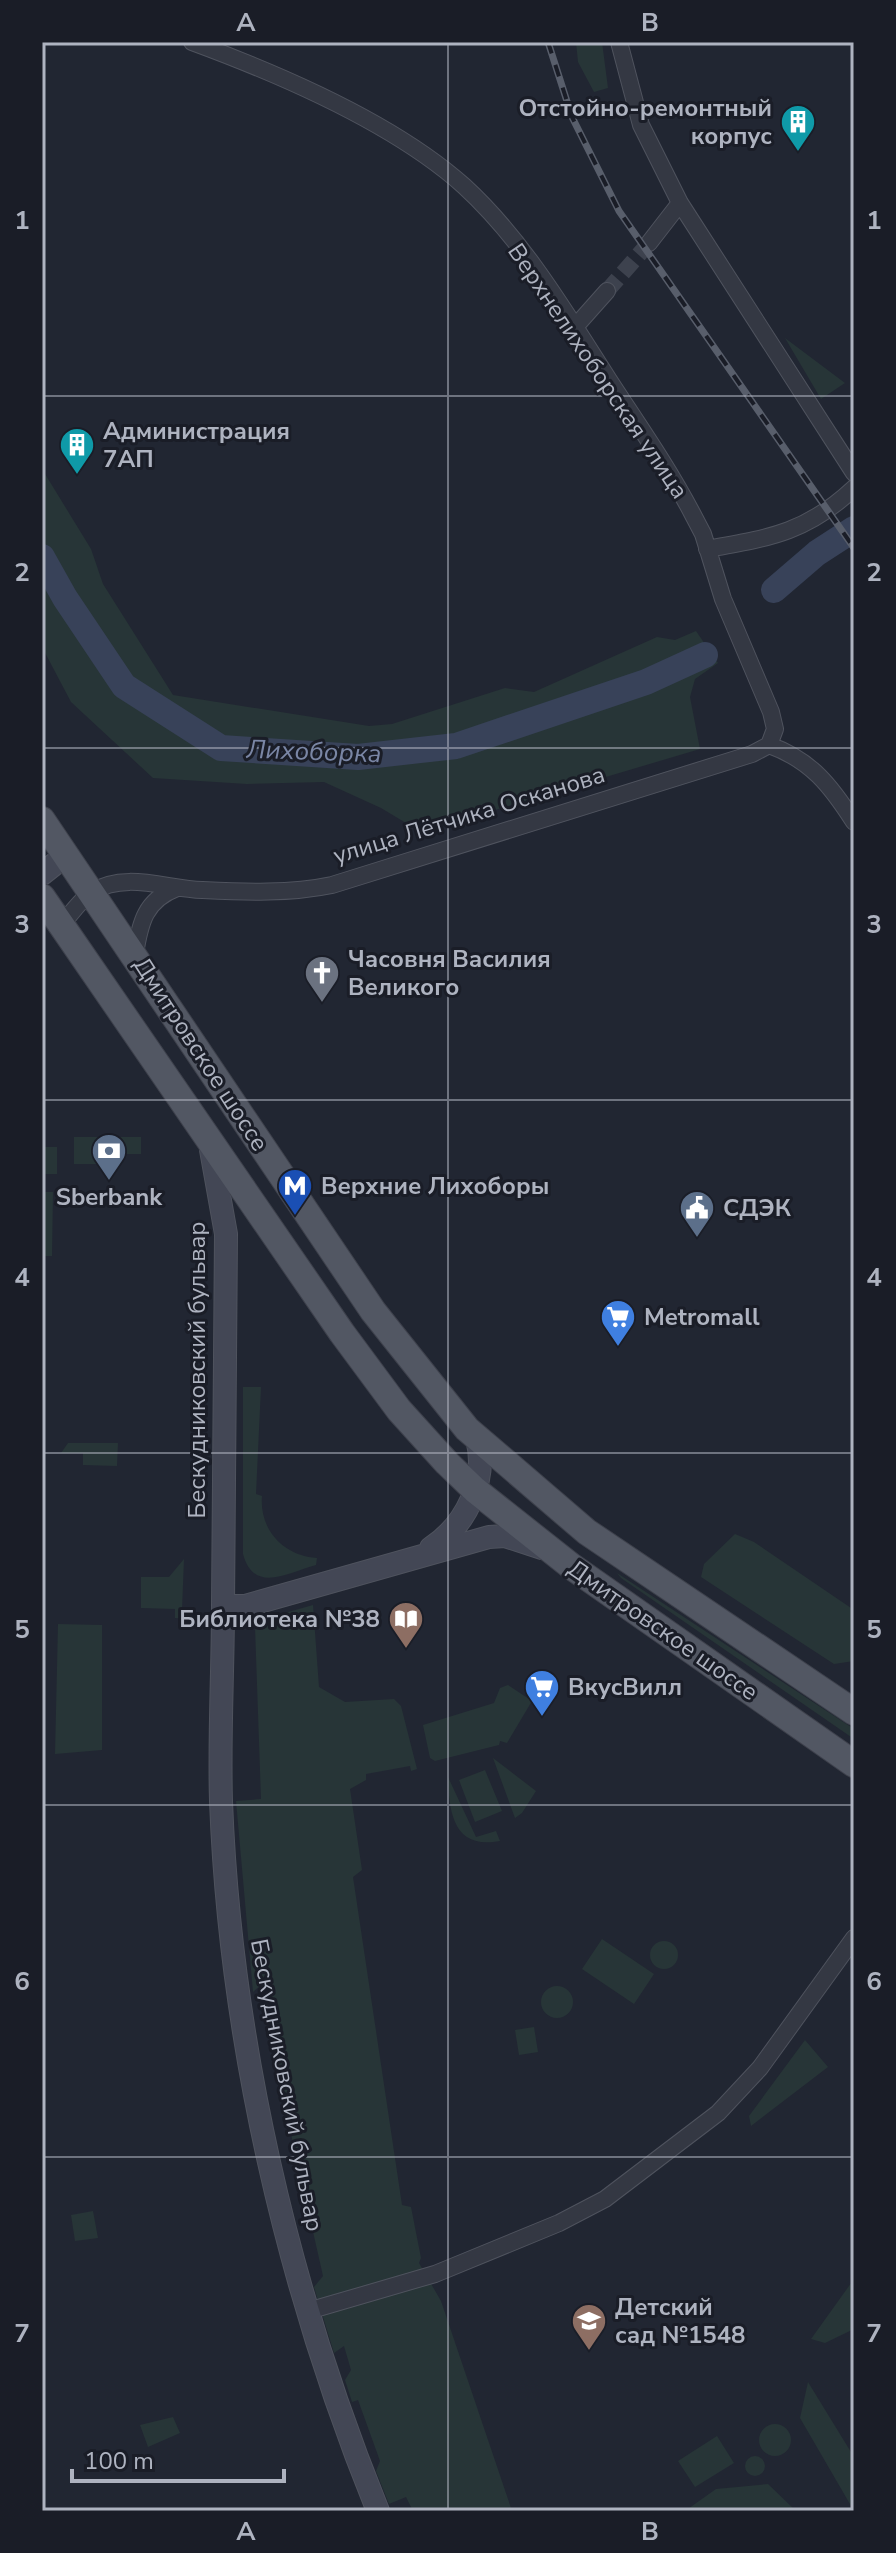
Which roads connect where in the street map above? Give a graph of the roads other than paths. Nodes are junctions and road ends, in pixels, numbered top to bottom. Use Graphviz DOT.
graph roads {
  1 [pos="192,42"];
  2 [pos="619,42"];
  3 [pos="680,203"];
  4 [pos="649,243"];
  5 [pos="607,291"];
  6 [pos="575,327"];
  7 [pos="854,473"];
  8 [pos="854,488"];
  9 [pos="707,549"];
  10 [pos="769,745"];
  11 [pos="42,820"];
  12 [pos="854,822"];
  13 [pos="66,855"];
  14 [pos="42,874"];
  15 [pos="177,888"];
  16 [pos="92,892"];
  17 [pos="42,897"];
  18 [pos="62,924"];
  19 [pos="135,954"];
  20 [pos="208,1137"];
  21 [pos="477,1439"];
  22 [pos="475,1490"];
  23 [pos="551,1551"];
  24 [pos="419,1555"];
  25 [pos="223,1606"];
  26 [pos="854,1712"];
  27 [pos="854,1764"];
  28 [pos="854,1938"];
  29 [pos="308,2311"];
  30 [pos="378,2511"];
  1 -- 6 [label="street, Верхнелихоборская улица"];
  2 -- 3 [label="street"];
  3 -- 4 [label="street"];
  3 -- 7 [label="street"];
  5 -- 6 [label="street"];
  6 -- 9 [label="street, Верхнелихоборская улица"];
  8 -- 9 [label="street"];
  9 -- 10 [label="street, Верхнелихоборская улица"];
  10 -- 12 [label="street"];
  10 -- 15 [label="street, улица Лётчика Осканова"];
  11 -- 13 [label="main road, Дмитровское шоссе"];
  13 -- 14 [label="street"];
  13 -- 16 [label="main road, Дмитровское шоссе"];
  15 -- 16 [label="street, улица Лётчика Осканова"];
  15 -- 19 [label="street"];
  16 -- 18 [label="street"];
  16 -- 19 [label="main road, Дмитровское шоссе"];
  17 -- 18 [label="main road, Дмитровское шоссе"];
  18 -- 20 [label="main road, Дмитровское шоссе"];
  19 -- 21 [label="main road, Дмитровское шоссе"];
  20 -- 22 [label="main road, Дмитровское шоссе"];
  20 -- 25 [label="street, Бескудниковский бульвар"];
  21 -- 22 [label="street"];
  21 -- 26 [label="main road, Дмитровское шоссе"];
  22 -- 23 [label="main road, Дмитровское шоссе"];
  22 -- 24 [label="street"];
  23 -- 24 [label="street"];
  23 -- 27 [label="main road, Дмитровское шоссе"];
  24 -- 25 [label="street"];
  25 -- 29 [label="street, Бескудниковский бульвар"];
  28 -- 29 [label="street"];
  29 -- 30 [label="street, Бескудниковский бульвар"];
}
